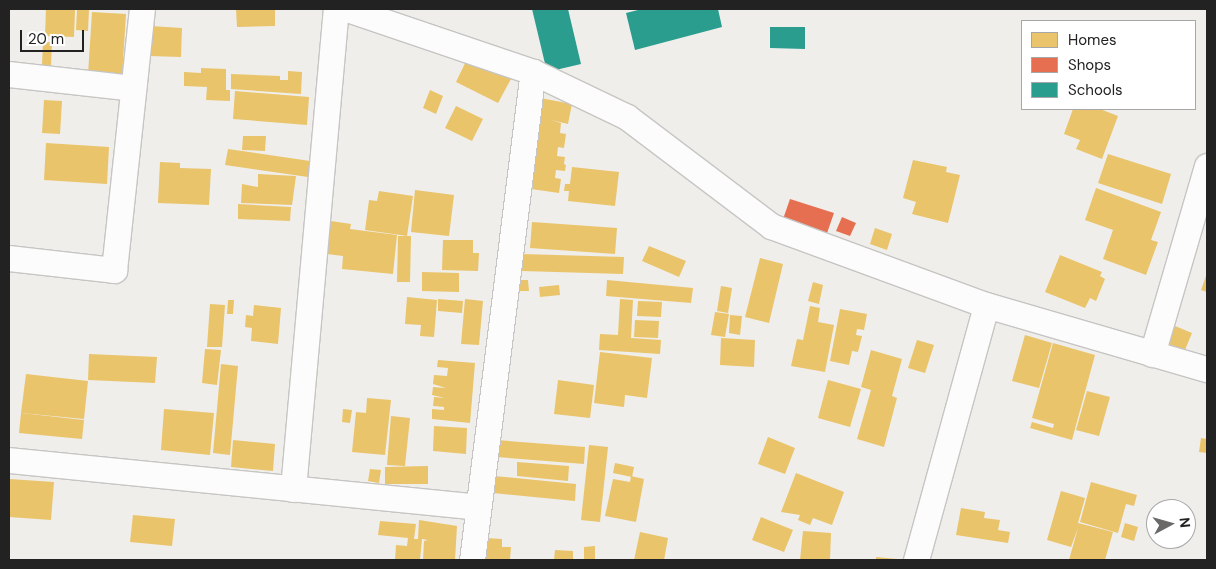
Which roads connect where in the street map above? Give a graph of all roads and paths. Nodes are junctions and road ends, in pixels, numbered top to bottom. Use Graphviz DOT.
graph roads {
  1 [pos="142,9"];
  2 [pos="336,9"];
  3 [pos="347,9"];
  4 [pos="533,72"];
  5 [pos="9,74"];
  6 [pos="134,88"];
  7 [pos="1207,166"];
  8 [pos="9,258"];
  9 [pos="986,305"];
  10 [pos="1152,354"];
  11 [pos="1207,369"];
  12 [pos="9,460"];
  13 [pos="293,489"];
  14 [pos="478,507"];
  15 [pos="472,560"];
  16 [pos="916,560"];
  1 -- 6 [label="street"];
  2 -- 13 [label="street"];
  3 -- 4 [label="street"];
  4 -- 9 [label="street"];
  4 -- 14 [label="street"];
  5 -- 6 [label="street"];
  6 -- 8 [label="street"];
  7 -- 10 [label="street"];
  9 -- 10 [label="street"];
  9 -- 16 [label="street"];
  10 -- 11 [label="street"];
  12 -- 13 [label="street"];
  13 -- 14 [label="street"];
  14 -- 15 [label="street"];
}
